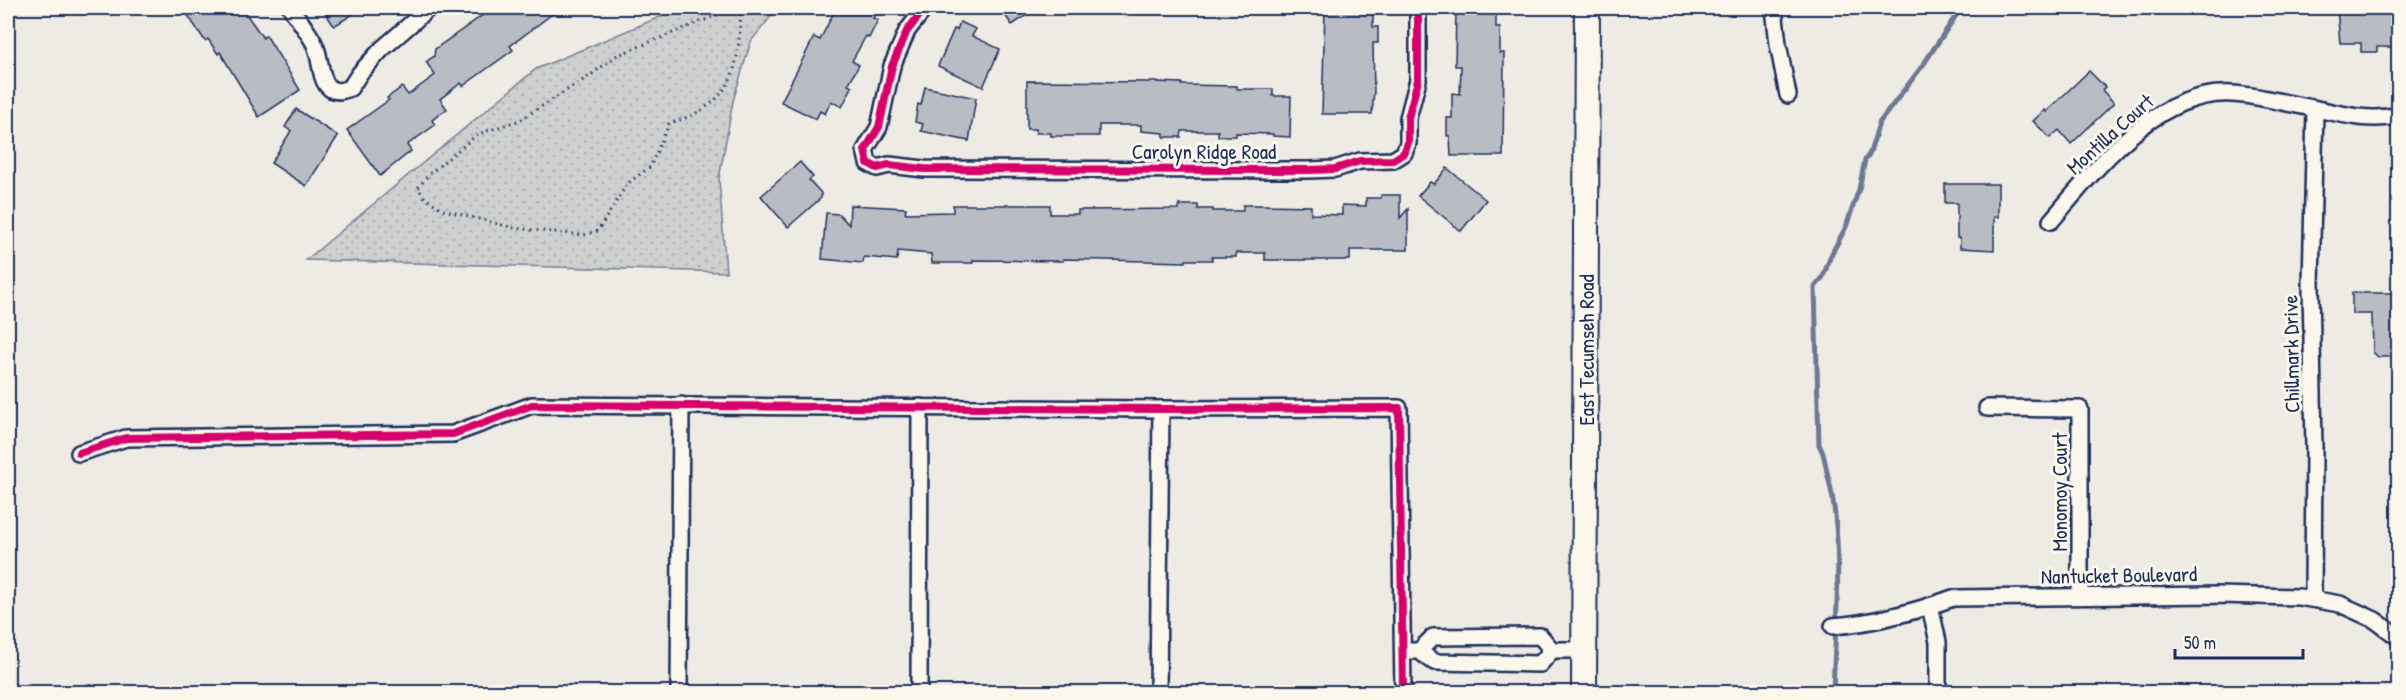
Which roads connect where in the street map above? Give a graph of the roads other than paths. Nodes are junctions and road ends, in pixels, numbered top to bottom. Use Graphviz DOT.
graph roads {
  1 [pos="291,8"];
  2 [pos="429,8"];
  3 [pos="925,8"];
  4 [pos="1418,8"];
  5 [pos="1587,8"];
  6 [pos="1774,8"];
  7 [pos="1788,95"];
  8 [pos="2315,109"];
  9 [pos="2398,116"];
  10 [pos="2051,221"];
  11 [pos="681,405"];
  12 [pos="920,407"];
  13 [pos="1987,408"];
  14 [pos="1161,409"];
  15 [pos="79,453"];
  16 [pos="2080,596"];
  17 [pos="2313,599"];
  18 [pos="1930,606"];
  19 [pos="1833,626"];
  20 [pos="2398,637"];
  21 [pos="1552,650"];
  22 [pos="1585,650"];
  23 [pos="1419,651"];
  24 [pos="1403,652"];
  25 [pos="679,693"];
  26 [pos="919,693"];
  27 [pos="1158,693"];
  28 [pos="1403,693"];
  29 [pos="1584,693"];
  30 [pos="1938,693"];
  1 -- 2 [label="street"];
  3 -- 4 [label="street, Carolyn Ridge Road"];
  5 -- 22 [label="main road, East Tecumseh Road"];
  6 -- 7 [label="street"];
  8 -- 9 [label="street, Montilla Court"];
  8 -- 10 [label="street, Montilla Court"];
  8 -- 17 [label="street, Chillmark Drive"];
  11 -- 12 [label="street"];
  11 -- 15 [label="street"];
  11 -- 25 [label="street"];
  12 -- 14 [label="street"];
  12 -- 26 [label="street"];
  13 -- 16 [label="street, Monomoy Court"];
  14 -- 24 [label="street"];
  14 -- 27 [label="street"];
  16 -- 17 [label="street, Nantucket Boulevard"];
  16 -- 18 [label="street, Nantucket Boulevard"];
  17 -- 20 [label="street, Nantucket Boulevard"];
  18 -- 19 [label="street, Nantucket Boulevard"];
  18 -- 30 [label="street"];
  21 -- 22 [label="street"];
  21 -- 23 [label="street"];
  21 -- 23 [label="street"];
  22 -- 29 [label="main road, East Tecumseh Road"];
  23 -- 24 [label="street"];
  24 -- 28 [label="street"];
}
